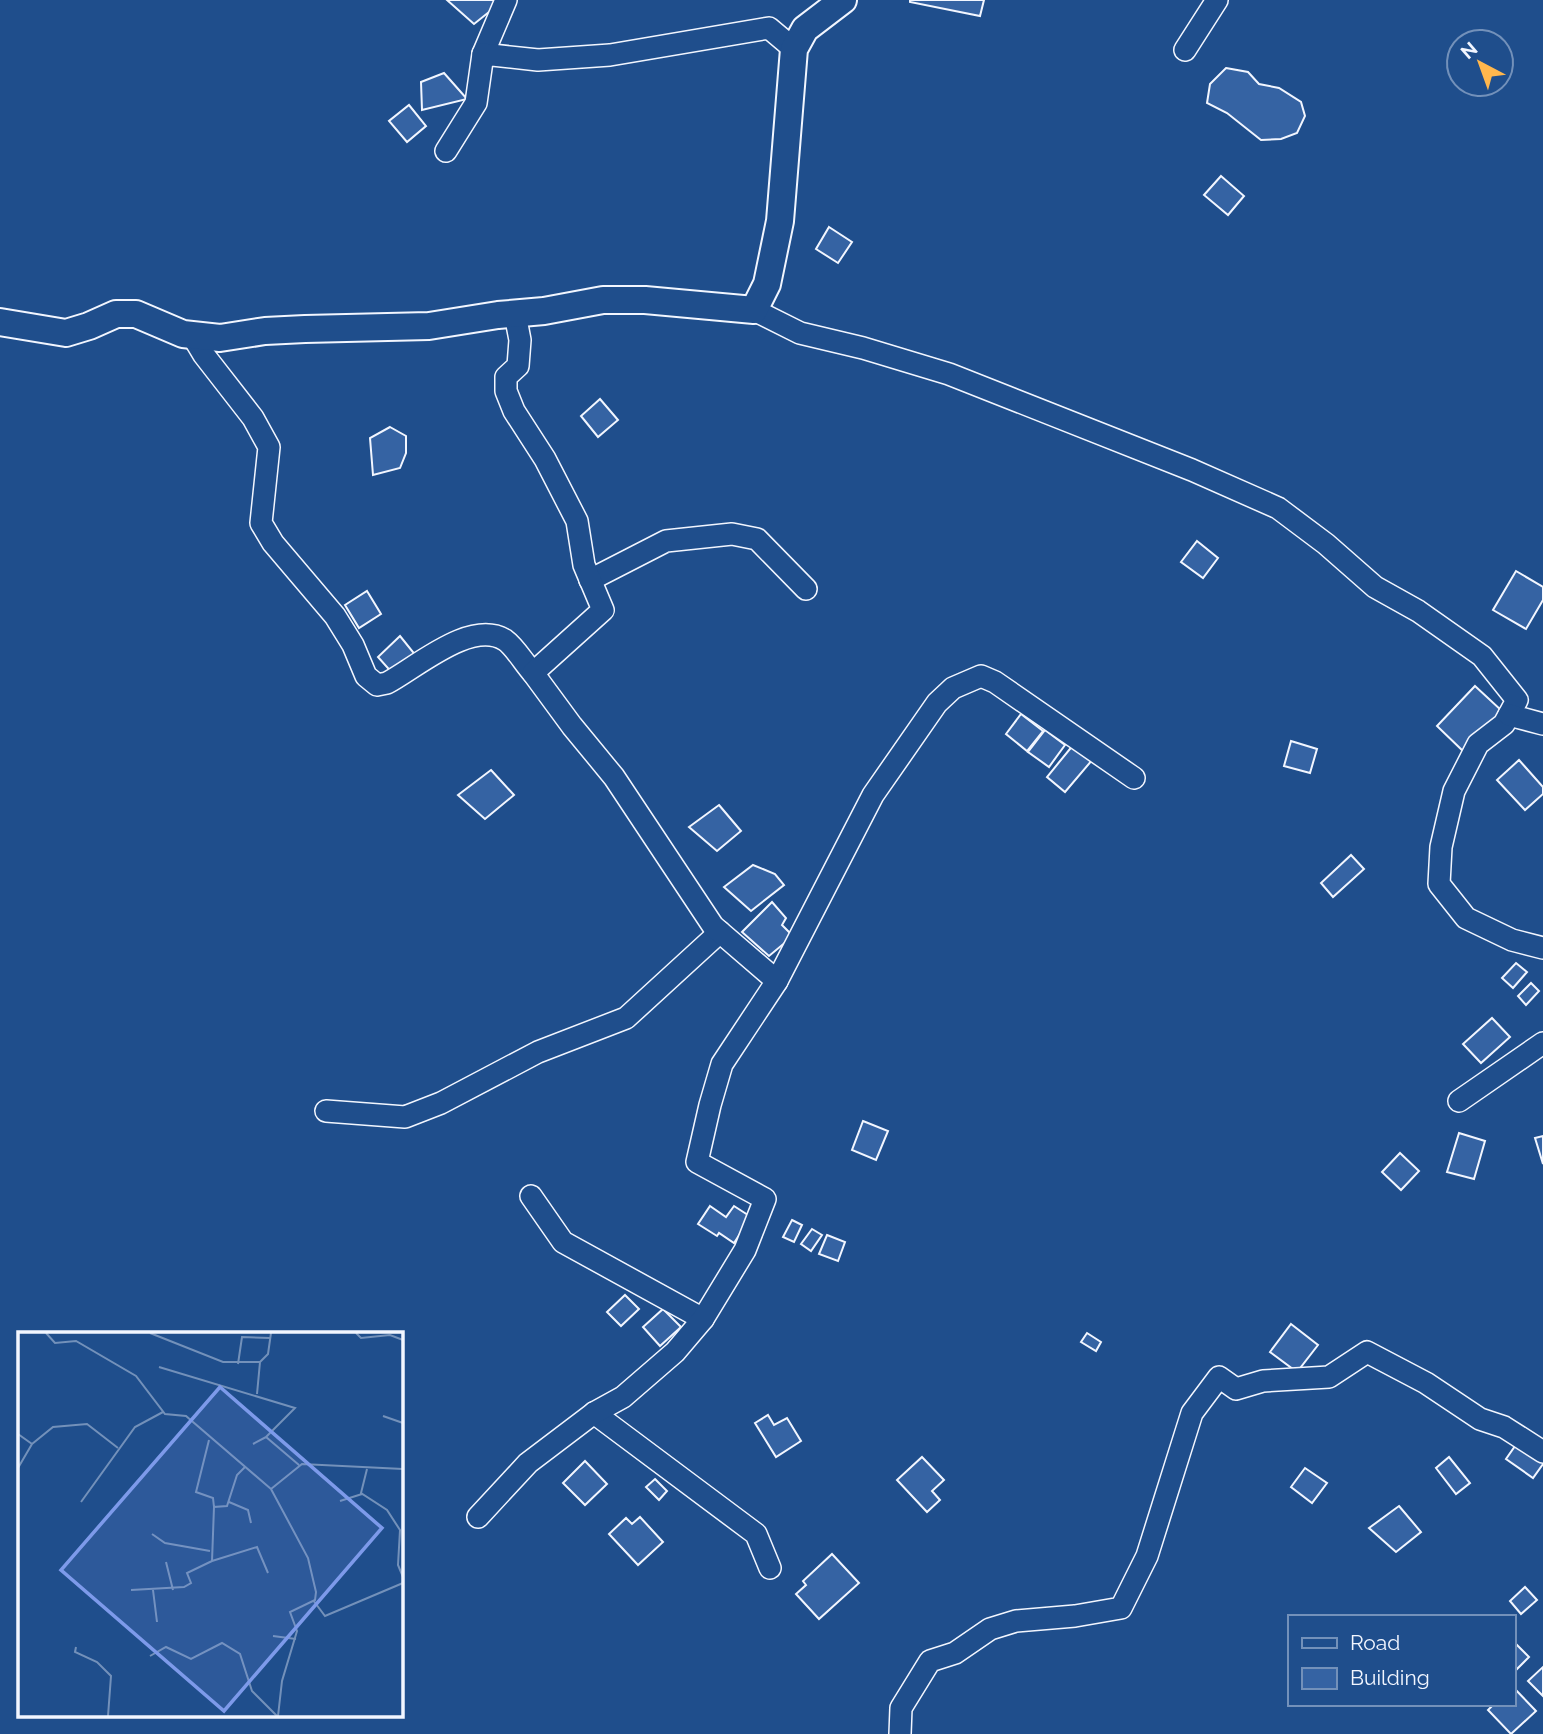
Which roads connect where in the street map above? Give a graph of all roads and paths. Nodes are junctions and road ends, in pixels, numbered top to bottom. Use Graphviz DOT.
graph roads {
  1 [pos="506,0"];
  2 [pos="843,0"];
  3 [pos="1217,0"];
  4 [pos="794,49"];
  5 [pos="1185,50"];
  6 [pos="483,54"];
  7 [pos="446,151"];
  8 [pos="754,310"];
  9 [pos="515,314"];
  10 [pos="0,322"];
  11 [pos="192,335"];
  12 [pos="590,580"];
  13 [pos="806,589"];
  14 [pos="533,673"];
  15 [pos="1509,715"];
  16 [pos="1543,724"];
  17 [pos="1134,778"];
  18 [pos="720,933"];
  19 [pos="1543,948"];
  20 [pos="777,981"];
  21 [pos="1543,1043"];
  22 [pos="1460,1101"];
  23 [pos="326,1111"];
  24 [pos="531,1196"];
  25 [pos="703,1319"];
  26 [pos="594,1413"];
  27 [pos="1543,1452"];
  28 [pos="478,1517"];
  29 [pos="769,1568"];
  30 [pos="900,1734"];
  1 -- 6 [label="street"];
  2 -- 4 [label="main road"];
  3 -- 5 [label="street"];
  4 -- 6 [label="street"];
  4 -- 8 [label="main road"];
  6 -- 7 [label="street"];
  8 -- 9 [label="main road"];
  8 -- 15 [label="street"];
  9 -- 11 [label="main road"];
  9 -- 12 [label="street"];
  10 -- 11 [label="main road"];
  11 -- 14 [label="street"];
  12 -- 13 [label="street"];
  12 -- 14 [label="street"];
  14 -- 18 [label="street"];
  15 -- 16 [label="street"];
  15 -- 19 [label="street"];
  17 -- 20 [label="street"];
  18 -- 20 [label="street"];
  18 -- 23 [label="street"];
  20 -- 25 [label="street"];
  21 -- 22 [label="street"];
  24 -- 25 [label="street"];
  25 -- 26 [label="street"];
  26 -- 28 [label="street"];
  26 -- 29 [label="street"];
  27 -- 30 [label="street"];
}
